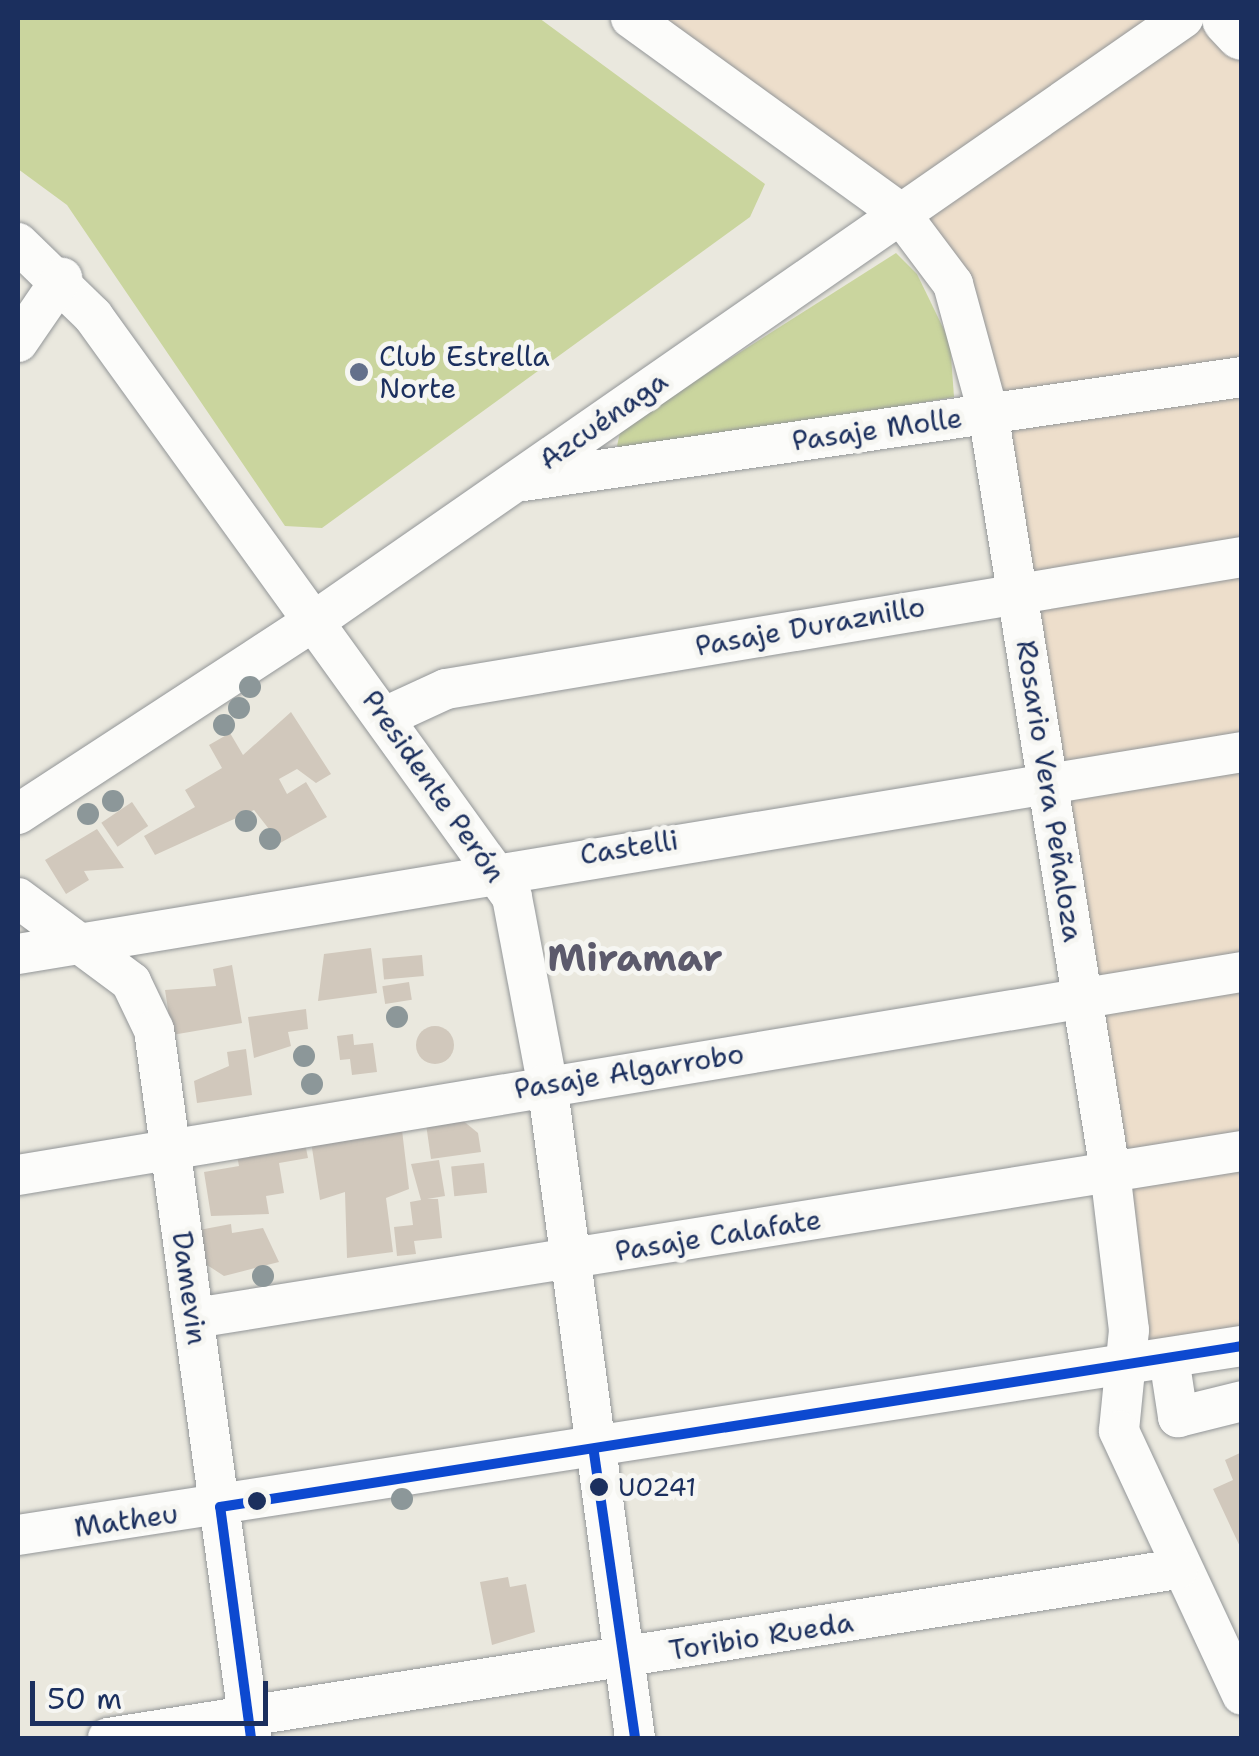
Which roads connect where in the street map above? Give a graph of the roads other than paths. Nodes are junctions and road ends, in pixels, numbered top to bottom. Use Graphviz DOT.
graph roads {
  1 [pos="631,18"];
  2 [pos="1184,18"];
  3 [pos="1228,18"];
  4 [pos="1242,32"];
  5 [pos="899,212"];
  6 [pos="18,243"];
  7 [pos="62,278"];
  8 [pos="18,342"];
  9 [pos="1242,378"];
  10 [pos="988,412"];
  11 [pos="513,483"];
  12 [pos="1242,557"];
  13 [pos="1017,590"];
  14 [pos="316,620"];
  15 [pos="385,716"];
  16 [pos="1242,752"];
  17 [pos="1050,781"];
  18 [pos="18,814"];
  19 [pos="496,868"];
  20 [pos="18,898"];
  21 [pos="81,941"];
  22 [pos="18,954"];
  23 [pos="1242,972"];
  24 [pos="1084,996"];
  25 [pos="547,1083"];
  26 [pos="1242,1151"];
  27 [pos="170,1153"];
  28 [pos="1110,1171"];
  29 [pos="18,1175"];
  30 [pos="568,1260"];
  31 [pos="194,1318"];
  32 [pos="1242,1346"];
  33 [pos="1169,1358"];
  34 [pos="1127,1365"];
  35 [pos="1242,1401"];
  36 [pos="594,1453"];
  37 [pos="220,1508"];
  38 [pos="18,1535"];
  39 [pos="1178,1568"];
  40 [pos="623,1658"];
  41 [pos="1242,1695"];
  42 [pos="250,1728"];
  43 [pos="108,1738"];
  44 [pos="635,1738"];
  1 -- 5 [label="street, Rosario Vera Peñaloza"];
  2 -- 5 [label="street, Azcuénaga"];
  3 -- 4 [label="highway"];
  5 -- 10 [label="street, Rosario Vera Peñaloza"];
  5 -- 11 [label="street, Azcuénaga"];
  6 -- 7 [label="street, Presidente Perón"];
  7 -- 8 [label="street"];
  7 -- 14 [label="street, Presidente Perón"];
  9 -- 10 [label="street, Pasaje Molle"];
  10 -- 11 [label="street, Pasaje Molle"];
  10 -- 13 [label="street, Rosario Vera Peñaloza"];
  11 -- 14 [label="street, Azcuénaga"];
  12 -- 13 [label="street, Pasaje Duraznillo"];
  13 -- 15 [label="street, Pasaje Duraznillo"];
  13 -- 17 [label="street, Rosario Vera Peñaloza"];
  14 -- 15 [label="street, Presidente Perón"];
  14 -- 18 [label="street, Azcuénaga"];
  15 -- 19 [label="street, Presidente Perón"];
  16 -- 17 [label="street, Castelli"];
  17 -- 19 [label="street, Castelli"];
  17 -- 24 [label="street, Rosario Vera Peñaloza"];
  19 -- 21 [label="street, Castelli"];
  19 -- 25 [label="street, Presidente Perón"];
  20 -- 21 [label="street, Damevin"];
  21 -- 22 [label="street, Castelli"];
  21 -- 27 [label="street, Damevin"];
  23 -- 24 [label="street, Pasaje Algarrobo"];
  24 -- 25 [label="street, Pasaje Algarrobo"];
  24 -- 28 [label="street, Rosario Vera Peñaloza"];
  25 -- 27 [label="street, Pasaje Algarrobo"];
  25 -- 30 [label="street, Presidente Perón"];
  26 -- 28 [label="street, Pasaje Calafate"];
  27 -- 29 [label="street, Pasaje Algarrobo"];
  27 -- 31 [label="street, Damevin"];
  28 -- 30 [label="street, Pasaje Calafate"];
  28 -- 34 [label="street, Rosario Vera Peñaloza"];
  30 -- 31 [label="street, Pasaje Calafate"];
  30 -- 36 [label="street, Presidente Perón"];
  31 -- 37 [label="street, Damevin"];
  32 -- 33 [label="street, Matheu"];
  33 -- 34 [label="street, Matheu"];
  33 -- 35 [label="street"];
  34 -- 36 [label="street, Matheu"];
  34 -- 39 [label="street, Rosario Vera Peñaloza"];
  36 -- 37 [label="street, Matheu"];
  36 -- 40 [label="street, Presidente Perón"];
  37 -- 38 [label="street, Matheu"];
  37 -- 42 [label="street, Damevin"];
  39 -- 40 [label="street, Toribio Rueda"];
  39 -- 41 [label="street, Rosario Vera Peñaloza"];
  40 -- 42 [label="street, Toribio Rueda"];
  40 -- 44 [label="street, Presidente Perón"];
  42 -- 43 [label="street, Toribio Rueda"];
}
